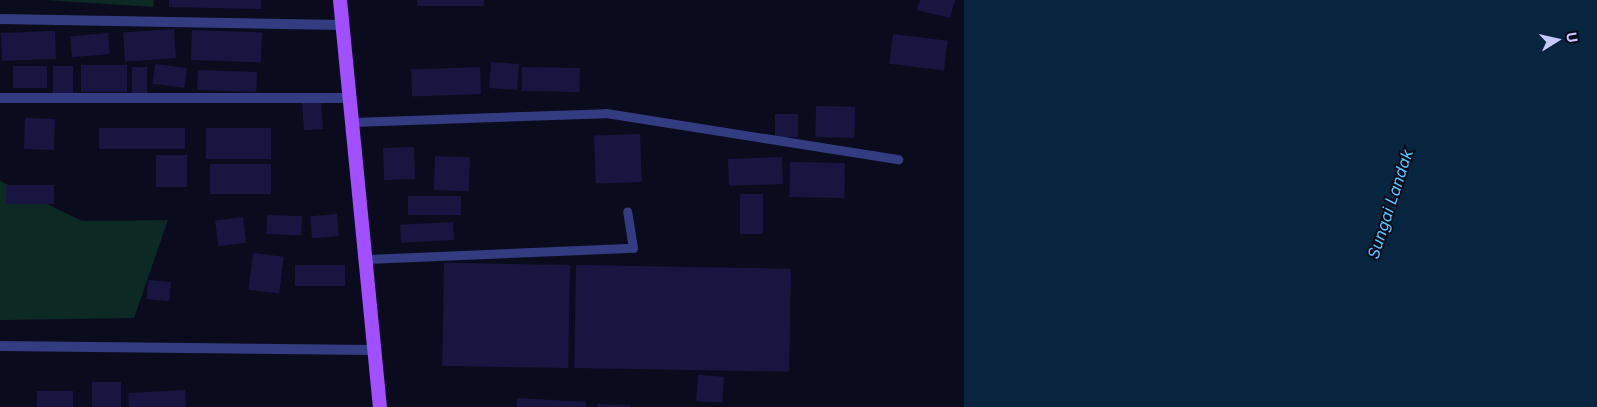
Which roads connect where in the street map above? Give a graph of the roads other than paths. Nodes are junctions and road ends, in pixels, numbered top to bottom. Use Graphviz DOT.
graph roads {
  1 [pos="340,0"];
  2 [pos="0,19"];
  3 [pos="342,24"];
  4 [pos="0,98"];
  5 [pos="350,98"];
  6 [pos="353,122"];
  7 [pos="898,159"];
  8 [pos="627,211"];
  9 [pos="367,259"];
  10 [pos="0,346"];
  11 [pos="373,350"];
  12 [pos="380,407"];
  1 -- 3 [label="main road"];
  2 -- 3 [label="street"];
  3 -- 5 [label="main road"];
  4 -- 5 [label="street"];
  5 -- 6 [label="main road"];
  6 -- 7 [label="lane"];
  6 -- 9 [label="main road"];
  8 -- 9 [label="lane"];
  9 -- 11 [label="main road"];
  10 -- 11 [label="street"];
  11 -- 12 [label="main road"];
}
